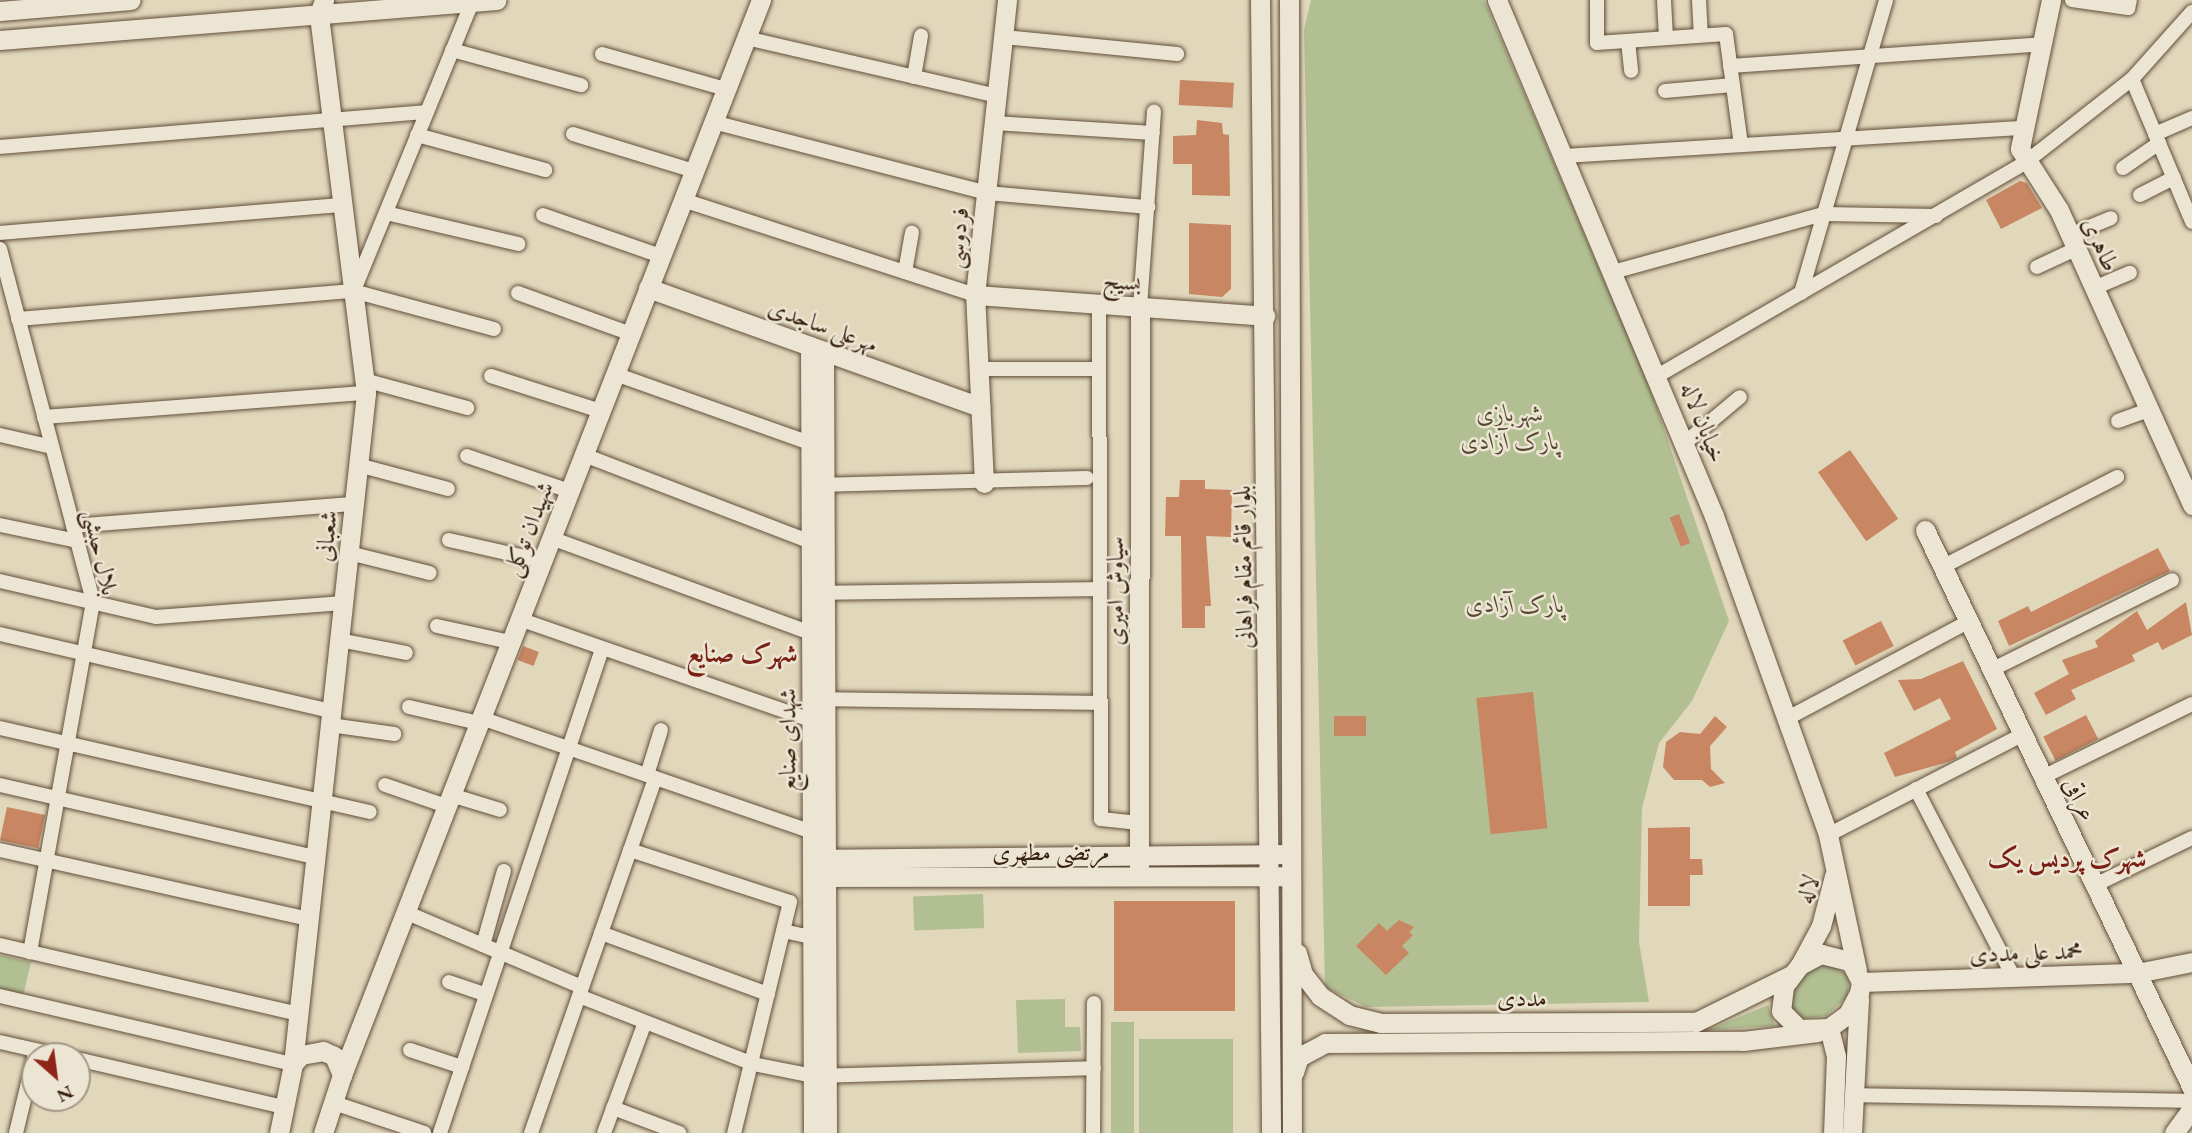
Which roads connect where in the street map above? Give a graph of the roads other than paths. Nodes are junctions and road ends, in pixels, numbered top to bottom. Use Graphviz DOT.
graph roads {
  1 [pos="131,0"];
  2 [pos="496,0"];
  3 [pos="761,0"];
  4 [pos="1007,0"];
  5 [pos="1260,0"];
  6 [pos="1289,0"];
  7 [pos="1303,0"];
  8 [pos="1497,0"];
  9 [pos="1597,0"];
  10 [pos="1664,0"];
  11 [pos="1699,0"];
  12 [pos="1886,0"];
  13 [pos="2052,0"];
  14 [pos="2072,0"];
  15 [pos="473,1"];
  16 [pos="85,2"];
  17 [pos="2129,4"];
  18 [pos="322,7"];
  19 [pos="0,11"];
  20 [pos="2192,12"];
  21 [pos="921,36"];
  22 [pos="1701,36"];
  23 [pos="1004,37"];
  24 [pos="746,38"];
  25 [pos="1666,38"];
  26 [pos="0,40"];
  27 [pos="1628,41"];
  28 [pos="2042,44"];
  29 [pos="452,50"];
  30 [pos="1287,51"];
  31 [pos="602,54"];
  32 [pos="1177,54"];
  33 [pos="1869,58"];
  34 [pos="1730,66"];
  35 [pos="1631,71"];
  36 [pos="914,77"];
  37 [pos="2132,79"];
  38 [pos="581,85"];
  39 [pos="1733,85"];
  40 [pos="726,89"];
  41 [pos="1665,91"];
  42 [pos="997,96"];
  43 [pos="1154,111"];
  44 [pos="427,112"];
  45 [pos="2192,118"];
  46 [pos="332,119"];
  47 [pos="713,122"];
  48 [pos="994,123"];
  49 [pos="2021,128"];
  50 [pos="1153,133"];
  51 [pos="573,134"];
  52 [pos="417,135"];
  53 [pos="1846,138"];
  54 [pos="2157,138"];
  55 [pos="1741,145"];
  56 [pos="0,147"];
  57 [pos="1563,156"];
  58 [pos="2026,162"];
  59 [pos="2123,168"];
  60 [pos="545,170"];
  61 [pos="694,171"];
  62 [pos="2174,178"];
  63 [pos="986,193"];
  64 [pos="2187,194"];
  65 [pos="2140,195"];
  66 [pos="683,200"];
  67 [pos="343,205"];
  68 [pos="1148,207"];
  69 [pos="386,213"];
  70 [pos="1824,214"];
  71 [pos="543,215"];
  72 [pos="1936,216"];
  73 [pos="2111,218"];
  74 [pos="2192,222"];
  75 [pos="0,233"];
  76 [pos="912,233"];
  77 [pos="2073,242"];
  78 [pos="518,244"];
  79 [pos="0,249"];
  80 [pos="661,256"];
  81 [pos="2037,267"];
  82 [pos="905,272"];
  83 [pos="1613,272"];
  84 [pos="2130,273"];
  85 [pos="4,282"];
  86 [pos="648,288"];
  87 [pos="2094,288"];
  88 [pos="353,291"];
  89 [pos="518,293"];
  90 [pos="1801,293"];
  91 [pos="975,295"];
  92 [pos="1099,304"];
  93 [pos="1140,307"];
  94 [pos="1265,316"];
  95 [pos="18,319"];
  96 [pos="494,329"];
  97 [pos="631,334"];
  98 [pos="817,349"];
  99 [pos="979,369"];
  100 [pos="1099,369"];
  101 [pos="615,374"];
  102 [pos="1659,375"];
  103 [pos="491,376"];
  104 [pos="817,383"];
  105 [pos="365,387"];
  106 [pos="1740,397"];
  107 [pos="981,407"];
  108 [pos="467,408"];
  109 [pos="2150,410"];
  110 [pos="601,411"];
  111 [pos="44,417"];
  112 [pos="2118,421"];
  113 [pos="0,435"];
  114 [pos="1686,442"];
  115 [pos="810,443"];
  116 [pos="52,447"];
  117 [pos="584,454"];
  118 [pos="467,456"];
  119 [pos="358,465"];
  120 [pos="2117,477"];
  121 [pos="1087,478"];
  122 [pos="984,483"];
  123 [pos="817,485"];
  124 [pos="448,489"];
  125 [pos="569,491"];
  126 [pos="354,504"];
  127 [pos="2192,505"];
  128 [pos="0,525"];
  129 [pos="73,526"];
  130 [pos="1925,530"];
  131 [pos="551,538"];
  132 [pos="449,540"];
  133 [pos="76,541"];
  134 [pos="810,542"];
  135 [pos="349,553"];
  136 [pos="542,562"];
  137 [pos="1942,567"];
  138 [pos="430,573"];
  139 [pos="2172,580"];
  140 [pos="0,582"];
  141 [pos="1098,589"];
  142 [pos="818,593"];
  143 [pos="93,602"];
  144 [pos="343,603"];
  145 [pos="519,619"];
  146 [pos="1968,622"];
  147 [pos="437,626"];
  148 [pos="811,633"];
  149 [pos="0,634"];
  150 [pos="339,640"];
  151 [pos="510,642"];
  152 [pos="602,649"];
  153 [pos="406,653"];
  154 [pos="83,654"];
  155 [pos="1992,670"];
  156 [pos="818,699"];
  157 [pos="1098,703"];
  158 [pos="2192,704"];
  159 [pos="409,707"];
  160 [pos="331,718"];
  161 [pos="1788,718"];
  162 [pos="480,720"];
  163 [pos="811,720"];
  164 [pos="0,728"];
  165 [pos="661,730"];
  166 [pos="394,734"];
  167 [pos="2022,734"];
  168 [pos="67,744"];
  169 [pos="568,748"];
  170 [pos="651,777"];
  171 [pos="2043,777"];
  172 [pos="0,785"];
  173 [pos="384,785"];
  174 [pos="1916,789"];
  175 [pos="57,798"];
  176 [pos="449,801"];
  177 [pos="321,802"];
  178 [pos="500,810"];
  179 [pos="370,812"];
  180 [pos="1139,823"];
  181 [pos="812,832"];
  182 [pos="1828,835"];
  183 [pos="2192,838"];
  184 [pos="0,850"];
  185 [pos="630,850"];
  186 [pos="1290,853"];
  187 [pos="1270,854"];
  188 [pos="1139,855"];
  189 [pos="316,857"];
  190 [pos="47,860"];
  191 [pos="819,868"];
  192 [pos="504,871"];
  193 [pos="1836,872"];
  194 [pos="1139,876"];
  195 [pos="1280,876"];
  196 [pos="2095,885"];
  197 [pos="405,912"];
  198 [pos="309,919"];
  199 [pos="783,931"];
  200 [pos="601,933"];
  201 [pos="1291,933"];
  202 [pos="812,937"];
  203 [pos="0,945"];
  204 [pos="483,945"];
  205 [pos="30,952"];
  206 [pos="500,952"];
  207 [pos="2192,962"];
  208 [pos="1796,970"];
  209 [pos="2137,973"];
  210 [pos="2013,976"];
  211 [pos="449,982"];
  212 [pos="1859,982"];
  213 [pos="581,991"];
  214 [pos="768,994"];
  215 [pos="486,995"];
  216 [pos="0,996"];
  217 [pos="1094,1003"];
  218 [pos="298,1014"];
  219 [pos="1349,1015"];
  220 [pos="645,1022"];
  221 [pos="1823,1030"];
  222 [pos="0,1042"];
  223 [pos="1358,1043"];
  224 [pos="21,1047"];
  225 [pos="410,1050"];
  226 [pos="91,1062"];
  227 [pos="293,1064"];
  228 [pos="753,1064"];
  229 [pos="462,1067"];
  230 [pos="1094,1068"];
  231 [pos="342,1076"];
  232 [pos="820,1076"];
  233 [pos="1292,1080"];
  234 [pos="2192,1088"];
  235 [pos="1853,1095"];
  236 [pos="2192,1101"];
  237 [pos="334,1103"];
  238 [pos="284,1107"];
  239 [pos="613,1108"];
  240 [pos="2192,1108"];
  241 [pos="21,1112"];
  242 [pos="16,1133"];
  243 [pos="279,1133"];
  244 [pos="323,1133"];
  245 [pos="424,1133"];
  246 [pos="440,1133"];
  247 [pos="531,1133"];
  248 [pos="604,1133"];
  249 [pos="679,1133"];
  250 [pos="734,1133"];
  251 [pos="813,1133"];
  252 [pos="827,1133"];
  253 [pos="1093,1133"];
  254 [pos="1271,1133"];
  255 [pos="1292,1133"];
  256 [pos="1833,1133"];
  257 [pos="1852,1133"];
  258 [pos="2174,1133"];
  1 -- 16 [label="street"];
  2 -- 15 [label="street"];
  3 -- 24 [label="street, شهیدان توکلی"];
  4 -- 23 [label="street, فردوسی"];
  5 -- 94 [label="street, بلوار قائم مقام فراهانی"];
  6 -- 30 [label="street, بلوار قائم مقام فراهانی"];
  7 -- 30 [label="street"];
  8 -- 57 [label="street, خیابان لاله"];
  9 -- 27 [label="street"];
  10 -- 25 [label="street"];
  11 -- 22 [label="street"];
  12 -- 33 [label="street"];
  13 -- 28 [label="street, طاهری"];
  14 -- 17 [label="street"];
  15 -- 18 [label="street"];
  15 -- 29 [label="street"];
  16 -- 19 [label="street"];
  18 -- 26 [label="street"];
  18 -- 46 [label="street, شعبانی"];
  20 -- 37 [label="street"];
  21 -- 36 [label="street"];
  22 -- 25 [label="street"];
  22 -- 34 [label="street"];
  23 -- 32 [label="street"];
  23 -- 42 [label="street, فردوسی"];
  24 -- 36 [label="street"];
  24 -- 40 [label="street, شهیدان توکلی"];
  25 -- 27 [label="street"];
  27 -- 35 [label="street"];
  28 -- 33 [label="street"];
  28 -- 49 [label="street, طاهری"];
  29 -- 38 [label="street"];
  29 -- 44 [label="street"];
  30 -- 186 [label="street, بلوار قائم مقام فراهانی"];
  31 -- 40 [label="street"];
  33 -- 34 [label="street"];
  33 -- 53 [label="street"];
  34 -- 39 [label="street"];
  36 -- 42 [label="street"];
  37 -- 54 [label="street"];
  37 -- 58 [label="street"];
  39 -- 41 [label="street"];
  39 -- 55 [label="street"];
  40 -- 47 [label="street, شهیدان توکلی"];
  42 -- 48 [label="street, فردوسی"];
  43 -- 50 [label="street"];
  44 -- 46 [label="street"];
  44 -- 52 [label="street"];
  45 -- 54 [label="street"];
  46 -- 56 [label="street"];
  46 -- 67 [label="street, شعبانی"];
  47 -- 61 [label="street, شهیدان توکلی"];
  47 -- 63 [label="street"];
  48 -- 50 [label="street"];
  48 -- 63 [label="street, فردوسی"];
  49 -- 53 [label="street"];
  49 -- 58 [label="street, طاهری"];
  50 -- 68 [label="street"];
  51 -- 61 [label="street"];
  52 -- 60 [label="street"];
  52 -- 69 [label="street"];
  53 -- 55 [label="street"];
  53 -- 70 [label="street"];
  54 -- 59 [label="street"];
  54 -- 62 [label="street"];
  55 -- 57 [label="street"];
  57 -- 83 [label="street, خیابان لاله"];
  58 -- 72 [label="street"];
  58 -- 77 [label="street, طاهری"];
  61 -- 66 [label="street, شهیدان توکلی"];
  62 -- 64 [label="street"];
  62 -- 65 [label="street"];
  63 -- 68 [label="street"];
  63 -- 91 [label="street, فردوسی"];
  64 -- 74 [label="street"];
  66 -- 80 [label="street, شهیدان توکلی"];
  66 -- 82 [label="street"];
  67 -- 75 [label="street"];
  67 -- 88 [label="street, شعبانی"];
  68 -- 93 [label="street"];
  69 -- 78 [label="street"];
  69 -- 88 [label="street"];
  70 -- 72 [label="street"];
  70 -- 83 [label="street"];
  70 -- 90 [label="street"];
  71 -- 80 [label="street"];
  72 -- 90 [label="street"];
  73 -- 77 [label="street"];
  76 -- 82 [label="street"];
  77 -- 81 [label="street"];
  77 -- 87 [label="street, طاهری"];
  79 -- 85 [label="street, بلال حبشی"];
  80 -- 86 [label="street, شهیدان توکلی"];
  82 -- 91 [label="street"];
  83 -- 102 [label="street, خیابان لاله"];
  84 -- 87 [label="street"];
  85 -- 95 [label="street, بلال حبشی"];
  86 -- 97 [label="street, شهیدان توکلی"];
  86 -- 98 [label="street, مهرعلی ساجدی"];
  87 -- 109 [label="street, طاهری"];
  88 -- 95 [label="street"];
  88 -- 96 [label="street"];
  88 -- 105 [label="street, شعبانی"];
  89 -- 97 [label="street"];
  90 -- 102 [label="street"];
  91 -- 92 [label="street, بسیج"];
  91 -- 99 [label="street, فردوسی"];
  92 -- 93 [label="street, بسیج"];
  92 -- 100 [label="street"];
  93 -- 94 [label="street, بسیج"];
  93 -- 180 [label="street, سیاوش امیری"];
  94 -- 187 [label="street, بلوار قائم مقام فراهانی"];
  95 -- 111 [label="street, بلال حبشی"];
  97 -- 101 [label="street, شهیدان توکلی"];
  98 -- 104 [label="street, شهدای صنایع"];
  98 -- 107 [label="street, مهرعلی ساجدی"];
  99 -- 100 [label="street"];
  99 -- 107 [label="street, فردوسی"];
  100 -- 141 [label="street"];
  101 -- 110 [label="street, شهیدان توکلی"];
  101 -- 115 [label="street"];
  102 -- 114 [label="street, خیابان لاله"];
  103 -- 110 [label="street"];
  104 -- 115 [label="street, شهدای صنایع"];
  104 -- 123 [label="street, شهدای صنایع"];
  105 -- 108 [label="street"];
  105 -- 111 [label="street"];
  105 -- 119 [label="street, شعبانی"];
  106 -- 114 [label="street"];
  107 -- 122 [label="street, فردوسی"];
  109 -- 112 [label="street"];
  109 -- 127 [label="street, طاهری"];
  110 -- 117 [label="street, شهیدان توکلی"];
  111 -- 116 [label="street, بلال حبشی"];
  113 -- 116 [label="street"];
  114 -- 161 [label="street, خیابان لاله"];
  115 -- 123 [label="street, شهدای صنایع"];
  116 -- 129 [label="street, بلال حبشی"];
  117 -- 125 [label="street, شهیدان توکلی"];
  117 -- 134 [label="street"];
  118 -- 125 [label="street"];
  119 -- 124 [label="street"];
  119 -- 126 [label="street, شعبانی"];
  120 -- 137 [label="street"];
  121 -- 122 [label="street"];
  122 -- 123 [label="street"];
  123 -- 134 [label="street, شهدای صنایع"];
  123 -- 142 [label="street, شهدای صنایع"];
  125 -- 131 [label="street, شهیدان توکلی"];
  126 -- 129 [label="street"];
  126 -- 135 [label="street, شعبانی"];
  128 -- 133 [label="street"];
  129 -- 133 [label="street, بلال حبشی"];
  130 -- 137 [label="street, عراقی"];
  131 -- 136 [label="street, شهیدان توکلی"];
  131 -- 148 [label="street"];
  132 -- 136 [label="street"];
  133 -- 143 [label="street, بلال حبشی"];
  134 -- 142 [label="street, شهدای صنایع"];
  135 -- 138 [label="street"];
  135 -- 144 [label="street, شعبانی"];
  136 -- 145 [label="street, شهیدان توکلی"];
  137 -- 146 [label="street, عراقی"];
  139 -- 155 [label="street"];
  140 -- 143 [label="street"];
  141 -- 142 [label="street"];
  141 -- 157 [label="street"];
  142 -- 148 [label="street, شهدای صنایع"];
  142 -- 156 [label="street, شهدای صنایع"];
  143 -- 144 [label="street"];
  143 -- 154 [label="street, بلال حبشی"];
  144 -- 150 [label="street, شعبانی"];
  145 -- 151 [label="street, شهیدان توکلی"];
  145 -- 152 [label="street"];
  146 -- 155 [label="street, عراقی"];
  146 -- 161 [label="street"];
  147 -- 151 [label="street"];
  148 -- 156 [label="street, شهدای صنایع"];
  149 -- 154 [label="street"];
  150 -- 153 [label="street"];
  150 -- 160 [label="street, شعبانی"];
  151 -- 162 [label="street, شهیدان توکلی"];
  152 -- 163 [label="street"];
  152 -- 169 [label="street"];
  154 -- 160 [label="street"];
  154 -- 168 [label="street, بلال حبشی"];
  155 -- 167 [label="street, عراقی"];
  156 -- 157 [label="street"];
  156 -- 163 [label="street, شهدای صنایع"];
  156 -- 191 [label="street, شهدای صنایع"];
  157 -- 180 [label="street"];
  158 -- 171 [label="street"];
  159 -- 162 [label="street"];
  160 -- 166 [label="street"];
  160 -- 177 [label="street, شعبانی"];
  161 -- 182 [label="street, خیابان لاله"];
  162 -- 169 [label="street"];
  162 -- 176 [label="street, شهیدان توکلی"];
  163 -- 181 [label="street, شهدای صنایع"];
  164 -- 168 [label="street"];
  165 -- 170 [label="street"];
  167 -- 171 [label="street, عراقی"];
  167 -- 174 [label="street"];
  168 -- 175 [label="street, بلال حبشی"];
  168 -- 177 [label="street"];
  169 -- 170 [label="street"];
  169 -- 206 [label="street"];
  170 -- 181 [label="street"];
  170 -- 185 [label="street"];
  171 -- 196 [label="street, عراقی"];
  172 -- 175 [label="street"];
  173 -- 176 [label="street"];
  174 -- 182 [label="street"];
  174 -- 210 [label="street"];
  175 -- 189 [label="street"];
  175 -- 190 [label="street, بلال حبشی"];
  176 -- 178 [label="street"];
  176 -- 197 [label="street, شهیدان توکلی"];
  177 -- 179 [label="street"];
  177 -- 189 [label="street, شعبانی"];
  180 -- 188 [label="street, سیاوش امیری"];
  181 -- 191 [label="street, شهدای صنایع"];
  182 -- 193 [label="street, خیابان لاله"];
  183 -- 196 [label="street"];
  184 -- 190 [label="street"];
  185 -- 199 [label="street"];
  185 -- 200 [label="street"];
  186 -- 187 [label="street, مرتضی مطهری"];
  186 -- 195 [label="street, بلوار قائم مقام فراهانی"];
  187 -- 188 [label="street, مرتضی مطهری"];
  187 -- 195 [label="street, بلوار قائم مقام فراهانی"];
  188 -- 191 [label="street, مرتضی مطهری"];
  188 -- 194 [label="street, سیاوش امیری"];
  189 -- 198 [label="street, شعبانی"];
  190 -- 198 [label="street"];
  190 -- 205 [label="street, بلال حبشی"];
  191 -- 194 [label="street, مرتضی مطهری"];
  191 -- 202 [label="street, شهدای صنایع"];
  191 -- 232 [label="street, شهدای صنایع"];
  192 -- 204 [label="street"];
  193 -- 208 [label="street, لاله"];
  193 -- 212 [label="street, لاله"];
  194 -- 195 [label="street, مرتضی مطهری"];
  195 -- 201 [label="street, بلوار قائم مقام فراهانی"];
  195 -- 254 [label="street, بلوار قائم مقام فراهانی"];
  196 -- 209 [label="street, عراقی"];
  197 -- 204 [label="street"];
  197 -- 231 [label="street, شهیدان توکلی"];
  198 -- 218 [label="street, شعبانی"];
  199 -- 202 [label="street"];
  199 -- 214 [label="street"];
  200 -- 213 [label="street"];
  200 -- 214 [label="street"];
  201 -- 219 [label="street, مددی"];
  201 -- 233 [label="street, بلوار قائم مقام فراهانی"];
  202 -- 232 [label="street, شهدای صنایع"];
  203 -- 205 [label="street"];
  204 -- 206 [label="street"];
  205 -- 218 [label="street"];
  206 -- 213 [label="street"];
  206 -- 215 [label="street"];
  207 -- 209 [label="street, محمد علی مددی"];
  208 -- 212 [label="street"];
  208 -- 219 [label="street, مددی"];
  208 -- 221 [label="street"];
  209 -- 210 [label="street, محمد علی مددی"];
  209 -- 234 [label="street, عراقی"];
  210 -- 212 [label="street, محمد علی مددی"];
  211 -- 215 [label="street"];
  212 -- 221 [label="street"];
  212 -- 235 [label="street, لاله"];
  213 -- 220 [label="street"];
  213 -- 247 [label="street"];
  214 -- 228 [label="street"];
  215 -- 229 [label="street"];
  216 -- 227 [label="street"];
  217 -- 230 [label="street"];
  218 -- 227 [label="street, شعبانی"];
  219 -- 223 [label="street"];
  220 -- 228 [label="street"];
  220 -- 239 [label="street"];
  221 -- 223 [label="street, مددی"];
  221 -- 256 [label="street"];
  222 -- 224 [label="street"];
  223 -- 233 [label="street, مددی"];
  225 -- 229 [label="street"];
  226 -- 238 [label="street"];
  227 -- 231 [label="street"];
  227 -- 238 [label="street, شعبانی"];
  228 -- 232 [label="street"];
  228 -- 250 [label="street"];
  229 -- 246 [label="street"];
  230 -- 232 [label="street"];
  230 -- 253 [label="street"];
  231 -- 237 [label="street, شهیدان توکلی"];
  232 -- 251 [label="street, شهدای صنایع"];
  232 -- 252 [label="street, شهدای صنایع"];
  233 -- 255 [label="street, بلوار قائم مقام فراهانی"];
  235 -- 236 [label="street"];
  235 -- 257 [label="street, لاله"];
  237 -- 244 [label="street, شهیدان توکلی"];
  237 -- 245 [label="street"];
  238 -- 243 [label="street, شعبانی"];
  239 -- 248 [label="street"];
  239 -- 249 [label="street"];
  240 -- 258 [label="street"];
  241 -- 242 [label="street"];
}
